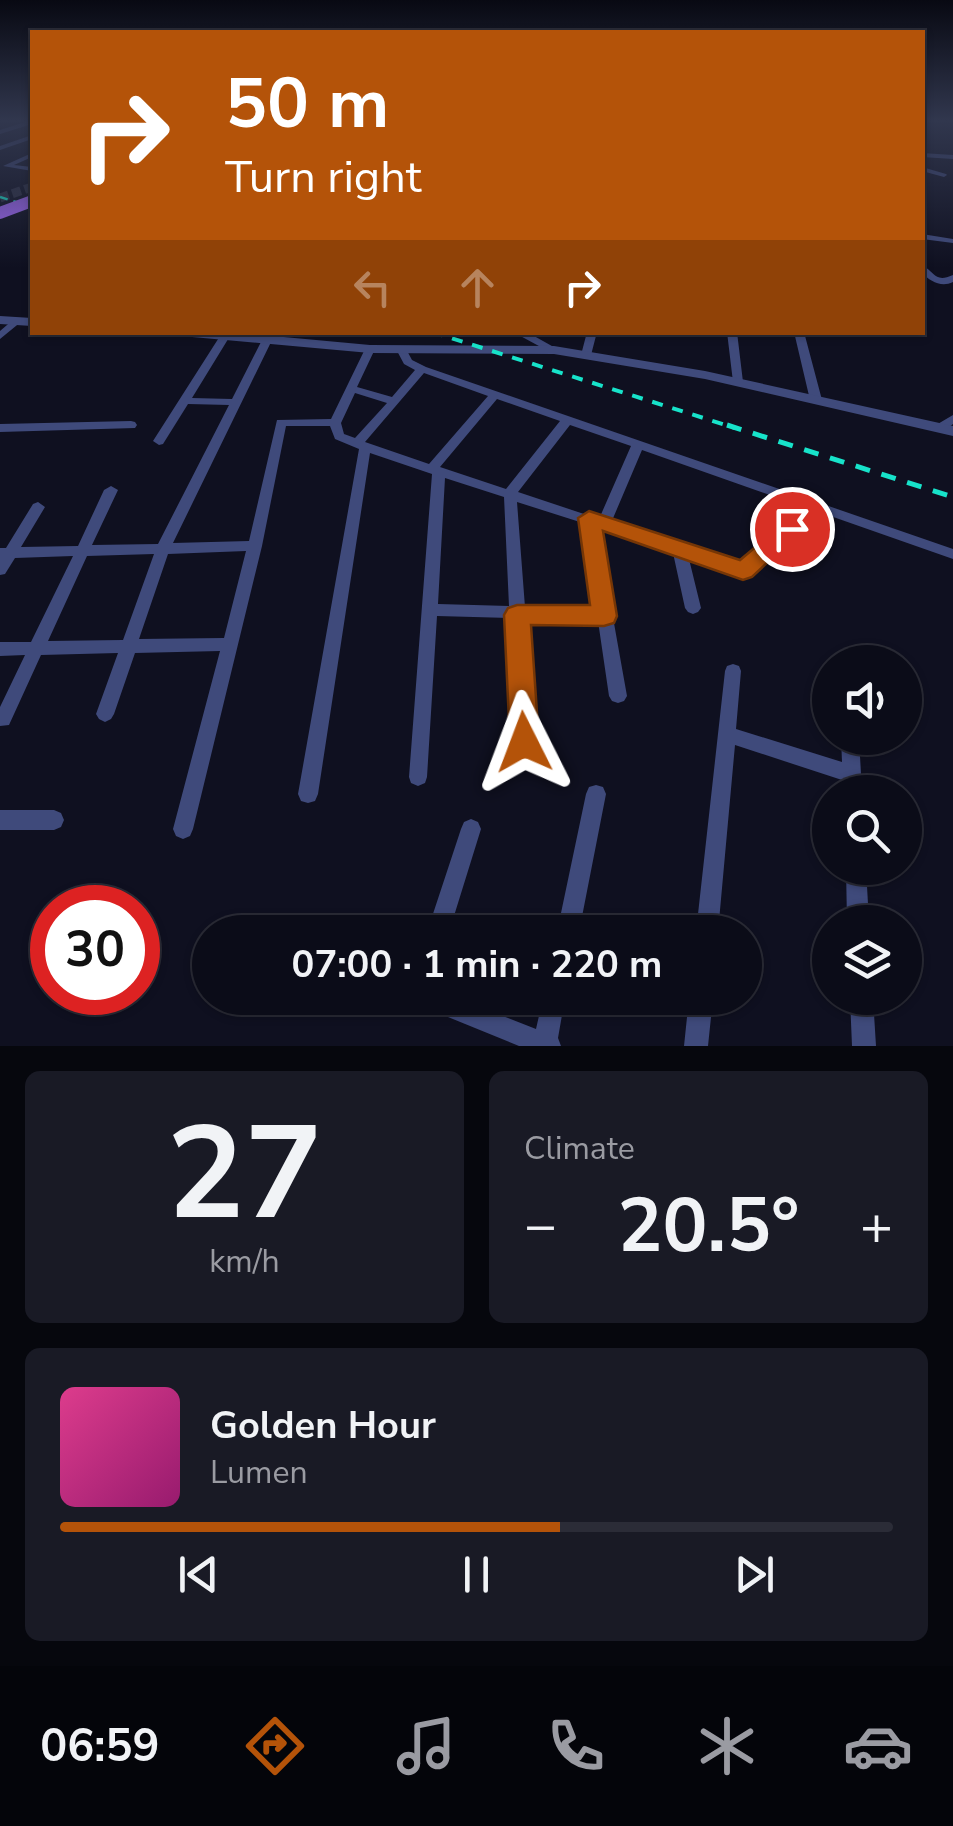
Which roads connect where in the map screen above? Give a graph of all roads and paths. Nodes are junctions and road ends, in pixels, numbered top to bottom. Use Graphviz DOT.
graph roads {
  1 [pos="925,170"];
  2 [pos="944,176"];
  3 [pos="30,199"];
  4 [pos="0,210"];
  5 [pos="925,236"];
  6 [pos="953,241"];
  7 [pos="925,270"];
  8 [pos="953,278"];
  9 [pos="0,320"];
  10 [pos="17,321"];
  11 [pos="30,321"];
  12 [pos="214,335"];
  13 [pos="524,335"];
  14 [pos="591,335"];
  15 [pos="732,335"];
  16 [pos="799,335"];
  17 [pos="0,336"];
  18 [pos="225,336"];
  19 [pos="267,340"];
  20 [pos="370,349"];
  21 [pos="401,349"];
  22 [pos="554,350"];
  23 [pos="586,355"];
  24 [pos="422,369"];
  25 [pos="738,382"];
  26 [pos="351,389"];
  27 [pos="495,395"];
  28 [pos="816,400"];
  29 [pos="394,401"];
  30 [pos="184,402"];
  31 [pos="234,402"];
  32 [pos="567,420"];
  33 [pos="335,422"];
  34 [pos="131,426"];
  35 [pos="949,426"];
  36 [pos="0,428"];
  37 [pos="159,441"];
  38 [pos="361,446"];
  39 [pos="638,446"];
  40 [pos="435,469"];
  41 [pos="112,490"];
  42 [pos="510,493"];
  43 [pos="38,507"];
  44 [pos="816,508"];
  45 [pos="596,521"];
  46 [pos="255,546"];
  47 [pos="679,547"];
  48 [pos="162,548"];
  49 [pos="84,550"];
  50 [pos="5,553"];
  51 [pos="953,554"];
  52 [pos="0,570"];
  53 [pos="692,608"];
  54 [pos="430,610"];
  55 [pos="517,615"];
  56 [pos="604,616"];
  57 [pos="230,644"];
  58 [pos="128,646"];
  59 [pos="0,648"];
  60 [pos="38,648"];
  61 [pos="733,671"];
  62 [pos="618,696"];
  63 [pos="105,714"];
  64 [pos="3,719"];
  65 [pos="727,734"];
  66 [pos="524,742"];
  67 [pos="831,775"];
  68 [pos="418,777"];
  69 [pos="308,794"];
  70 [pos="596,794"];
  71 [pos="0,820"];
  72 [pos="54,820"];
  73 [pos="182,828"];
  74 [pos="471,828"];
  75 [pos="443,915"];
  76 [pos="571,915"];
  77 [pos="709,915"];
  78 [pos="471,1015"];
  79 [pos="551,1015"];
  80 [pos="699,1015"];
  81 [pos="863,1015"];
  82 [pos="546,1045"];
  83 [pos="696,1046"];
  84 [pos="864,1046"];
  1 -- 2 [label="street"];
  3 -- 4 [label="main road, bridge"];
  5 -- 6 [label="street"];
  7 -- 8 [label="street"];
  9 -- 10 [label="street"];
  10 -- 11 [label="street"];
  10 -- 17 [label="street"];
  12 -- 18 [label="street"];
  13 -- 22 [label="street"];
  14 -- 23 [label="street"];
  15 -- 25 [label="street"];
  16 -- 28 [label="street"];
  18 -- 19 [label="street"];
  18 -- 30 [label="street"];
  19 -- 20 [label="street"];
  19 -- 31 [label="street"];
  20 -- 21 [label="street"];
  20 -- 26 [label="street"];
  21 -- 22 [label="street"];
  21 -- 24 [label="street"];
  22 -- 23 [label="street"];
  23 -- 25 [label="street"];
  24 -- 27 [label="street"];
  24 -- 29 [label="street"];
  25 -- 28 [label="street"];
  26 -- 29 [label="street"];
  26 -- 33 [label="street"];
  27 -- 32 [label="street"];
  27 -- 40 [label="street"];
  28 -- 35 [label="street"];
  29 -- 38 [label="street"];
  30 -- 31 [label="street"];
  30 -- 37 [label="street"];
  31 -- 48 [label="street"];
  32 -- 39 [label="street"];
  32 -- 42 [label="street"];
  33 -- 38 [label="street"];
  33 -- 46 [label="street"];
  34 -- 36 [label="street"];
  38 -- 40 [label="street"];
  38 -- 69 [label="street"];
  39 -- 44 [label="street"];
  39 -- 45 [label="street"];
  40 -- 42 [label="street"];
  40 -- 54 [label="street"];
  41 -- 49 [label="street"];
  42 -- 45 [label="street"];
  42 -- 55 [label="street"];
  43 -- 50 [label="street"];
  44 -- 47 [label="street"];
  44 -- 51 [label="street"];
  45 -- 47 [label="street"];
  45 -- 56 [label="street"];
  46 -- 48 [label="street"];
  46 -- 57 [label="street"];
  47 -- 53 [label="street"];
  48 -- 49 [label="street"];
  48 -- 58 [label="street"];
  49 -- 50 [label="street"];
  49 -- 60 [label="street"];
  50 -- 52 [label="street"];
  54 -- 55 [label="street"];
  54 -- 68 [label="street"];
  55 -- 56 [label="street"];
  55 -- 66 [label="street"];
  56 -- 62 [label="street"];
  57 -- 58 [label="street"];
  57 -- 73 [label="street"];
  58 -- 60 [label="street"];
  58 -- 63 [label="street"];
  59 -- 60 [label="street"];
  60 -- 64 [label="street"];
  61 -- 65 [label="street"];
  65 -- 67 [label="street"];
  65 -- 77 [label="street"];
  70 -- 76 [label="street"];
  71 -- 72 [label="street"];
  74 -- 75 [label="street"];
  78 -- 82 [label="street"];
  79 -- 82 [label="street"];
  80 -- 83 [label="street"];
  81 -- 84 [label="street"];
}
